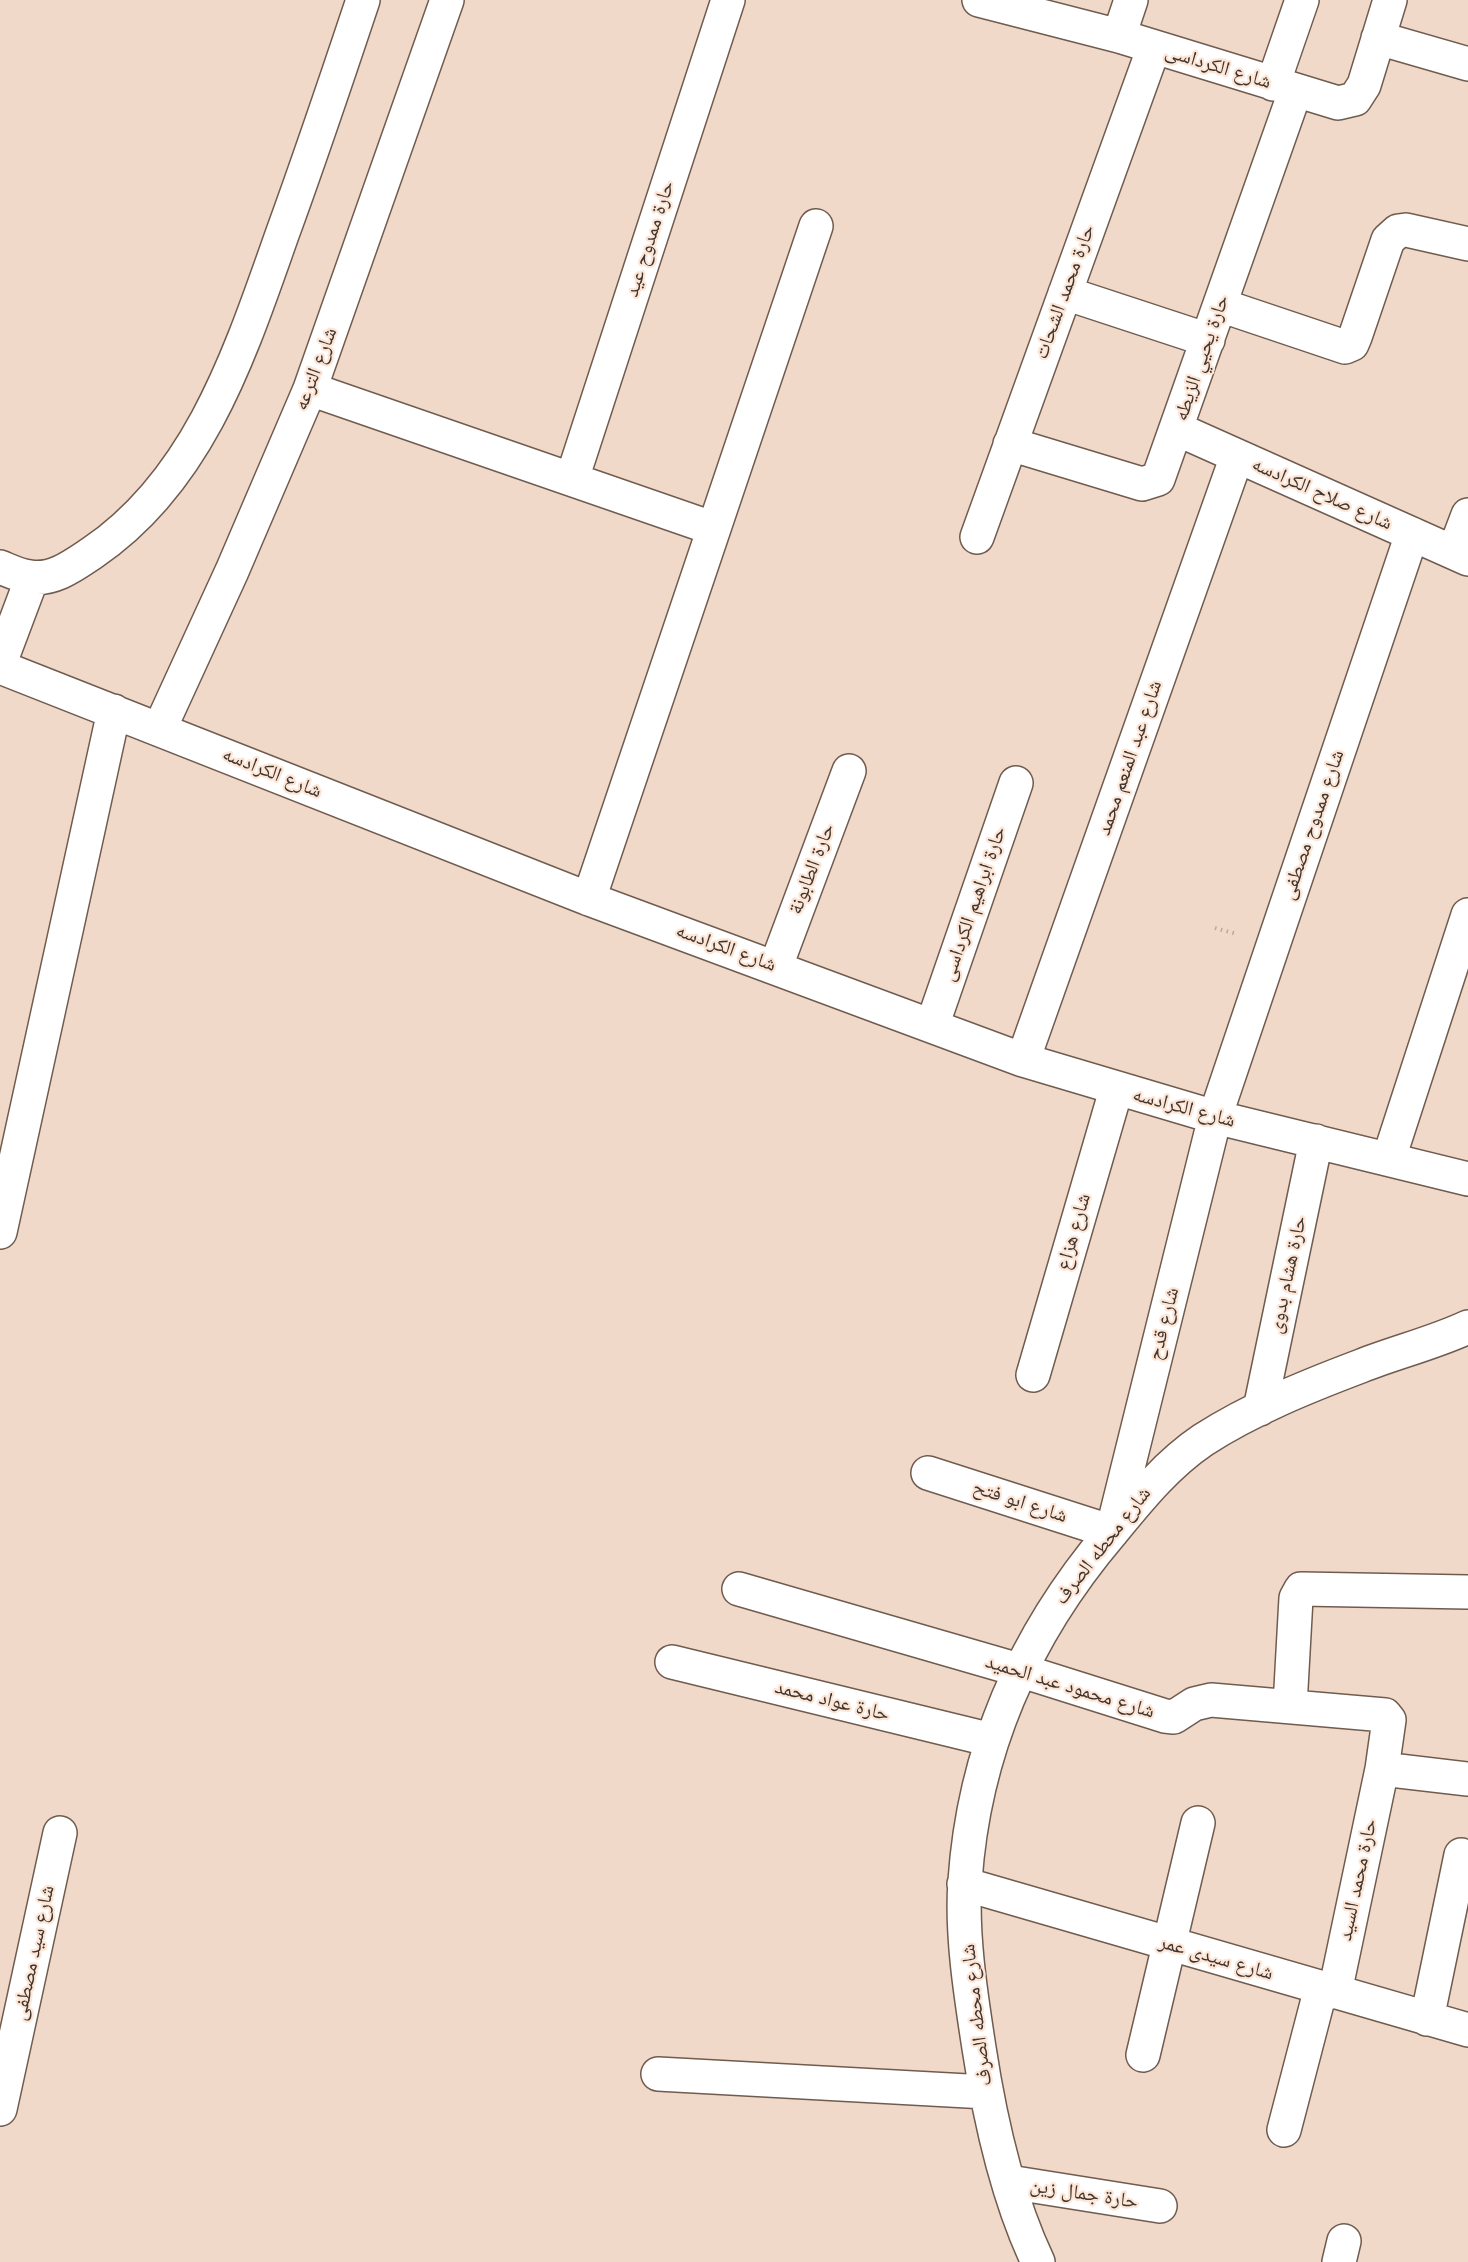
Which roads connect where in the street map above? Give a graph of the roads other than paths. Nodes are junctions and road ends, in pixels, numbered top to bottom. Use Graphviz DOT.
graph roads {
  1 [pos="363,0"];
  2 [pos="447,0"];
  3 [pos="728,0"];
  4 [pos="979,0"];
  5 [pos="1131,0"];
  6 [pos="1302,0"];
  7 [pos="1390,0"];
  8 [pos="1119,36"];
  9 [pos="1378,39"];
  10 [pos="1154,47"];
  11 [pos="1468,64"];
  12 [pos="1284,88"];
  13 [pos="816,226"];
  14 [pos="1468,244"];
  15 [pos="1065,293"];
  16 [pos="1220,305"];
  17 [pos="1208,340"];
  18 [pos="310,389"];
  19 [pos="1177,429"];
  20 [pos="1010,444"];
  21 [pos="1237,456"];
  22 [pos="572,479"];
  23 [pos="1468,515"];
  24 [pos="712,528"];
  25 [pos="1412,534"];
  26 [pos="977,537"];
  27 [pos="1461,555"];
  28 [pos="0,567"];
  29 [pos="32,578"];
  30 [pos="0,665"];
  31 [pos="114,711"];
  32 [pos="160,728"];
  33 [pos="849,771"];
  34 [pos="1016,783"];
  35 [pos="589,898"];
  36 [pos="1468,915"];
  37 [pos="776,966"];
  38 [pos="932,1026"];
  39 [pos="1023,1060"];
  40 [pos="1116,1090"];
  41 [pos="1215,1117"];
  42 [pos="1316,1141"];
  43 [pos="1389,1158"];
  44 [pos="1468,1179"];
  45 [pos="0,1232"];
  46 [pos="1468,1327"];
  47 [pos="1033,1375"];
  48 [pos="1260,1409"];
  49 [pos="928,1473"];
  50 [pos="1112,1532"];
  51 [pos="739,1589"];
  52 [pos="1468,1592"];
  53 [pos="672,1662"];
  54 [pos="1019,1670"];
  55 [pos="1290,1706"];
  56 [pos="992,1740"];
  57 [pos="1382,1769"];
  58 [pos="1468,1779"];
  59 [pos="1198,1822"];
  60 [pos="60,1833"];
  61 [pos="1461,1856"];
  62 [pos="964,1884"];
  63 [pos="1169,1945"];
  64 [pos="1328,1990"];
  65 [pos="1426,2019"];
  66 [pos="1468,2030"];
  67 [pos="1143,2055"];
  68 [pos="658,2074"];
  69 [pos="986,2092"];
  70 [pos="0,2109"];
  71 [pos="1284,2130"];
  72 [pos="1009,2182"];
  73 [pos="1160,2206"];
  74 [pos="1038,2262"];
  1 -- 29 [label="street"];
  2 -- 18 [label="street, شارع الترعه"];
  3 -- 22 [label="street, حارة ممدوح عيد"];
  4 -- 8 [label="street, شارع الكرداسى"];
  5 -- 8 [label="street"];
  6 -- 12 [label="street, حارة يحيي الزيطه"];
  7 -- 9 [label="street, شارع الكرداسى"];
  8 -- 10 [label="street, شارع الكرداسى"];
  9 -- 11 [label="street"];
  9 -- 12 [label="street, شارع الكرداسى"];
  10 -- 12 [label="street, شارع الكرداسى"];
  10 -- 15 [label="street, حارة محمد الشحات"];
  12 -- 16 [label="street, حارة يحيي الزيطه"];
  13 -- 24 [label="street"];
  14 -- 16 [label="street"];
  15 -- 17 [label="street"];
  15 -- 20 [label="street, حارة محمد الشحات"];
  16 -- 17 [label="street, حارة يحيي الزيطه"];
  17 -- 19 [label="street, حارة يحيي الزيطه"];
  18 -- 22 [label="street"];
  18 -- 32 [label="street, شارع الترعه"];
  19 -- 20 [label="street, حارة يحيي الزيطه"];
  19 -- 21 [label="street, شارع صلاح الكرادسه"];
  20 -- 26 [label="street, حارة محمد الشحات"];
  21 -- 25 [label="street, شارع صلاح الكرادسه"];
  21 -- 39 [label="street, شارع عبد المنعم محمد"];
  22 -- 24 [label="street"];
  23 -- 27 [label="street"];
  24 -- 35 [label="street"];
  25 -- 27 [label="street, شارع صلاح الكرادسه"];
  25 -- 41 [label="street, شارع ممدوح مصطفى"];
  28 -- 29 [label="street"];
  29 -- 30 [label="street"];
  30 -- 31 [label="street, شارع الكرادسه"];
  31 -- 32 [label="street, شارع الكرادسه"];
  31 -- 45 [label="street"];
  32 -- 35 [label="street, شارع الكرادسه"];
  33 -- 37 [label="street, حارة الطابونة"];
  34 -- 38 [label="street, حارة ابراهيم الكرداسى"];
  35 -- 37 [label="street, شارع الكرادسه"];
  36 -- 43 [label="street"];
  37 -- 38 [label="street, شارع الكرادسه"];
  38 -- 39 [label="street, شارع الكرادسه"];
  39 -- 40 [label="street, شارع الكرادسه"];
  40 -- 41 [label="street, شارع الكرادسه"];
  40 -- 47 [label="street, شارع هزاع"];
  41 -- 42 [label="street, شارع الكرادسه"];
  41 -- 50 [label="street, شارع قدح"];
  42 -- 43 [label="street, شارع الكرادسه"];
  42 -- 48 [label="street, حارة هشام بدوى"];
  43 -- 44 [label="street, شارع الكرادسه"];
  46 -- 48 [label="street, شارع محطه الصرف"];
  48 -- 50 [label="street, شارع محطه الصرف"];
  49 -- 50 [label="street, شارع ابو فتح"];
  50 -- 54 [label="street, شارع محطه الصرف"];
  51 -- 54 [label="street, شارع محمود عبد الحميد"];
  52 -- 55 [label="street"];
  53 -- 56 [label="street, حارة عواد محمد"];
  54 -- 55 [label="street, شارع محمود عبد الحميد"];
  54 -- 56 [label="street, شارع محطه الصرف"];
  55 -- 57 [label="street, شارع محمود عبد الحميد"];
  56 -- 62 [label="street, شارع محطه الصرف"];
  57 -- 58 [label="street"];
  57 -- 64 [label="street, حارة محمد السيد"];
  59 -- 63 [label="street"];
  60 -- 70 [label="street, شارع سيد مصطفى"];
  61 -- 65 [label="street"];
  62 -- 63 [label="street, شارع سيدى عمر"];
  62 -- 69 [label="street, شارع محطه الصرف"];
  63 -- 64 [label="street, شارع سيدى عمر"];
  63 -- 67 [label="street"];
  64 -- 65 [label="street, شارع سيدى عمر"];
  64 -- 71 [label="street, حارة محمد السيد"];
  65 -- 66 [label="street, شارع سيدى عمر"];
  68 -- 69 [label="street"];
  69 -- 72 [label="street, شارع محطه الصرف"];
  72 -- 73 [label="street, حارة جمال زين"];
  72 -- 74 [label="street, شارع محطه الصرف"];
}
